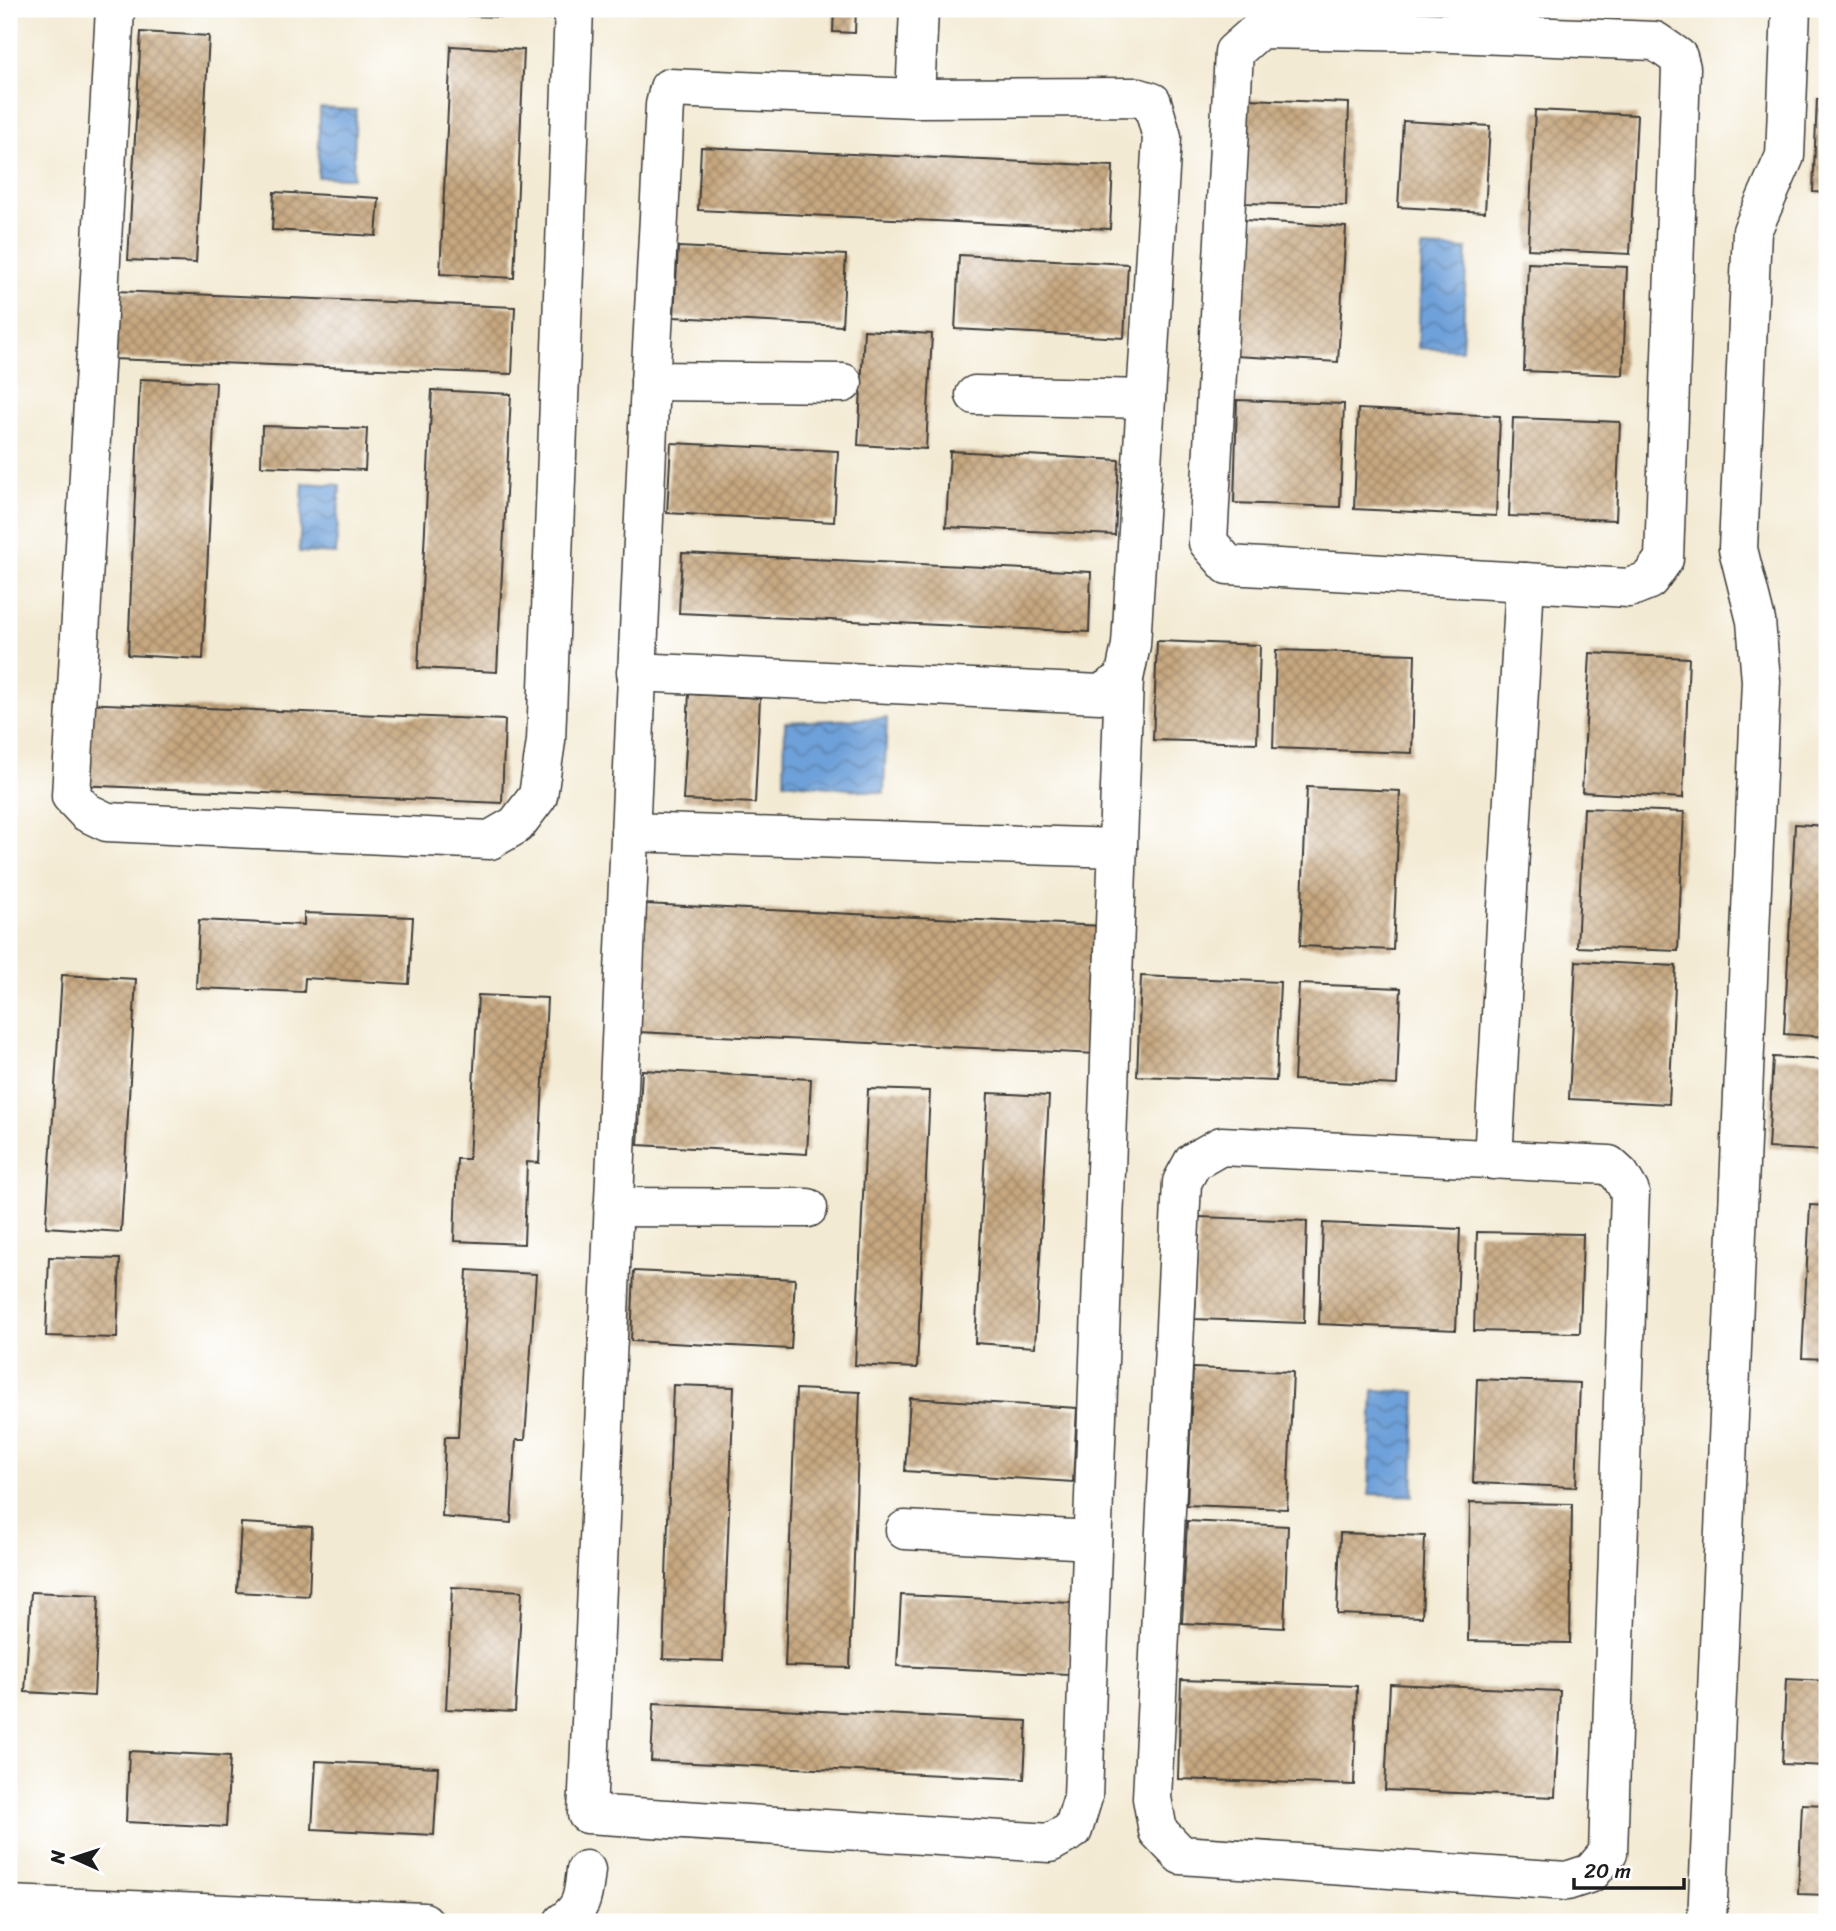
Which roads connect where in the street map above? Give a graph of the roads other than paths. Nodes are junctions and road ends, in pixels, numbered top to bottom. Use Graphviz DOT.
graph roads {
  1 [pos="115,9"];
  2 [pos="574,9"];
  3 [pos="919,9"];
  4 [pos="1791,9"];
  5 [pos="1424,20"];
  6 [pos="1492,22"];
  7 [pos="915,98"];
  8 [pos="650,381"];
  9 [pos="843,383"];
  10 [pos="975,395"];
  11 [pos="1146,399"];
  12 [pos="1525,582"];
  13 [pos="636,672"];
  14 [pos="1124,679"];
  15 [pos="630,832"];
  16 [pos="1118,848"];
  17 [pos="1493,1160"];
  18 [pos="613,1207"];
  19 [pos="807,1208"];
  20 [pos="905,1530"];
  21 [pos="1092,1540"];
  22 [pos="586,1870"];
  23 [pos="9,1905"];
  24 [pos="424,1922"];
  25 [pos="564,1922"];
  26 [pos="1707,1922"];
  1 -- 2 [label="street"];
  3 -- 7 [label="street"];
  4 -- 26 [label="street"];
  5 -- 6 [label="street"];
  5 -- 12 [label="street"];
  6 -- 12 [label="street"];
  7 -- 8 [label="street"];
  7 -- 11 [label="street"];
  8 -- 9 [label="street"];
  8 -- 13 [label="street"];
  10 -- 11 [label="street"];
  11 -- 14 [label="street"];
  12 -- 17 [label="street"];
  13 -- 14 [label="street"];
  13 -- 15 [label="street"];
  14 -- 16 [label="street"];
  15 -- 16 [label="street"];
  15 -- 18 [label="street"];
  16 -- 21 [label="street"];
  17 -- 17 [label="street"];
  18 -- 19 [label="street"];
  18 -- 21 [label="street"];
  20 -- 21 [label="street"];
  22 -- 25 [label="street"];
  23 -- 24 [label="street"];
}
